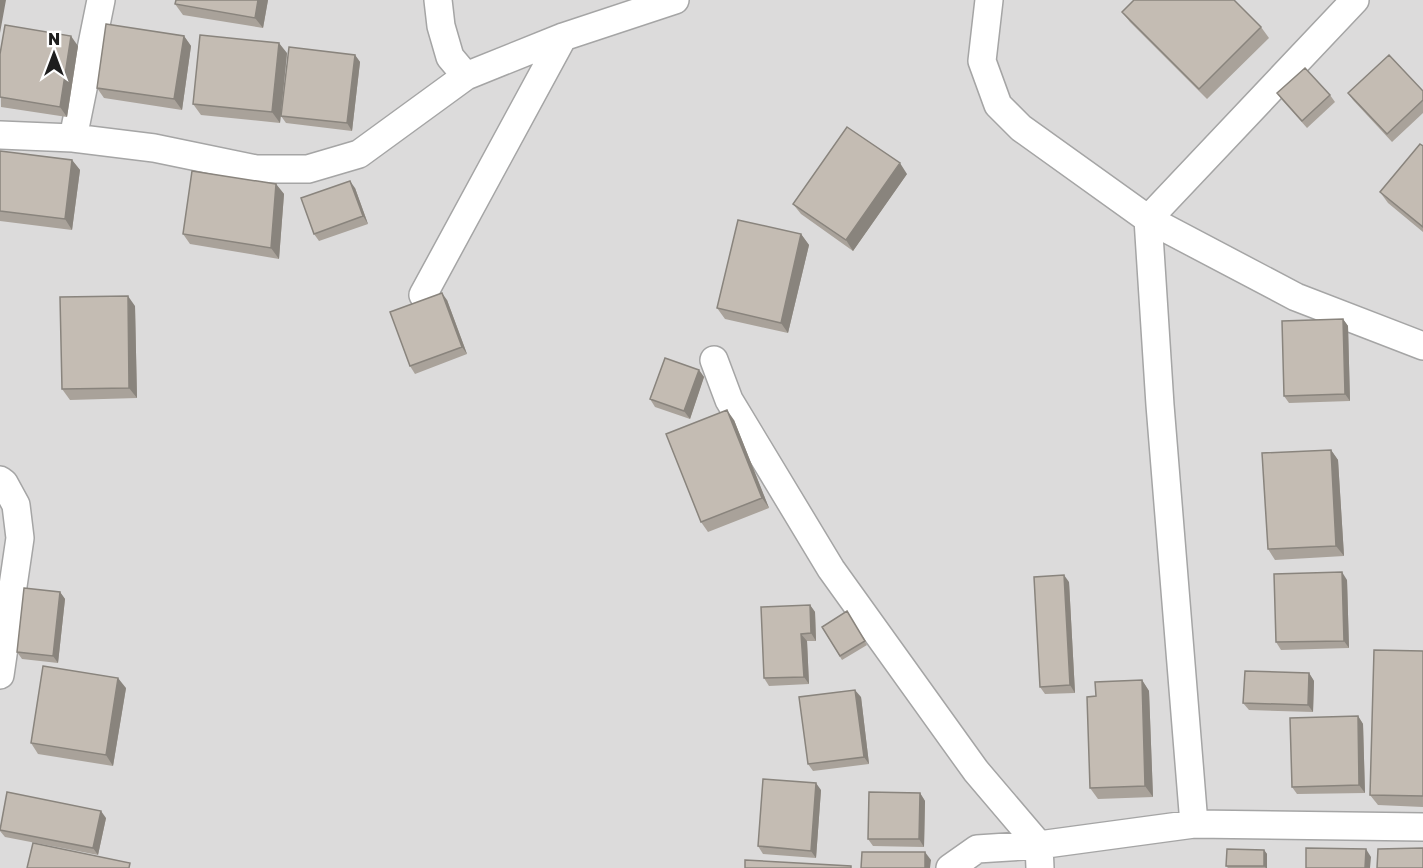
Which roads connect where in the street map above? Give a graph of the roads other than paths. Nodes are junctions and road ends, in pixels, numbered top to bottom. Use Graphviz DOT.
graph roads {
  1 [pos="101,0"];
  2 [pos="438,0"];
  3 [pos="675,0"];
  4 [pos="989,0"];
  5 [pos="1355,0"];
  6 [pos="563,37"];
  7 [pos="466,76"];
  8 [pos="0,135"];
  9 [pos="73,138"];
  10 [pos="1148,219"];
  11 [pos="423,295"];
  12 [pos="1423,346"];
  13 [pos="714,360"];
  14 [pos="0,480"];
  15 [pos="0,675"];
  16 [pos="1194,824"];
  17 [pos="1423,827"];
  18 [pos="1039,857"];
  19 [pos="950,868"];
  1 -- 9 [label="street"];
  2 -- 7 [label="street"];
  3 -- 6 [label="street"];
  4 -- 10 [label="street"];
  5 -- 10 [label="street"];
  6 -- 7 [label="street"];
  6 -- 11 [label="street"];
  7 -- 9 [label="street"];
  8 -- 9 [label="street"];
  10 -- 12 [label="street"];
  10 -- 16 [label="street"];
  13 -- 18 [label="street"];
  14 -- 15 [label="street"];
  16 -- 17 [label="street"];
  16 -- 18 [label="street"];
  18 -- 19 [label="street"];
}
